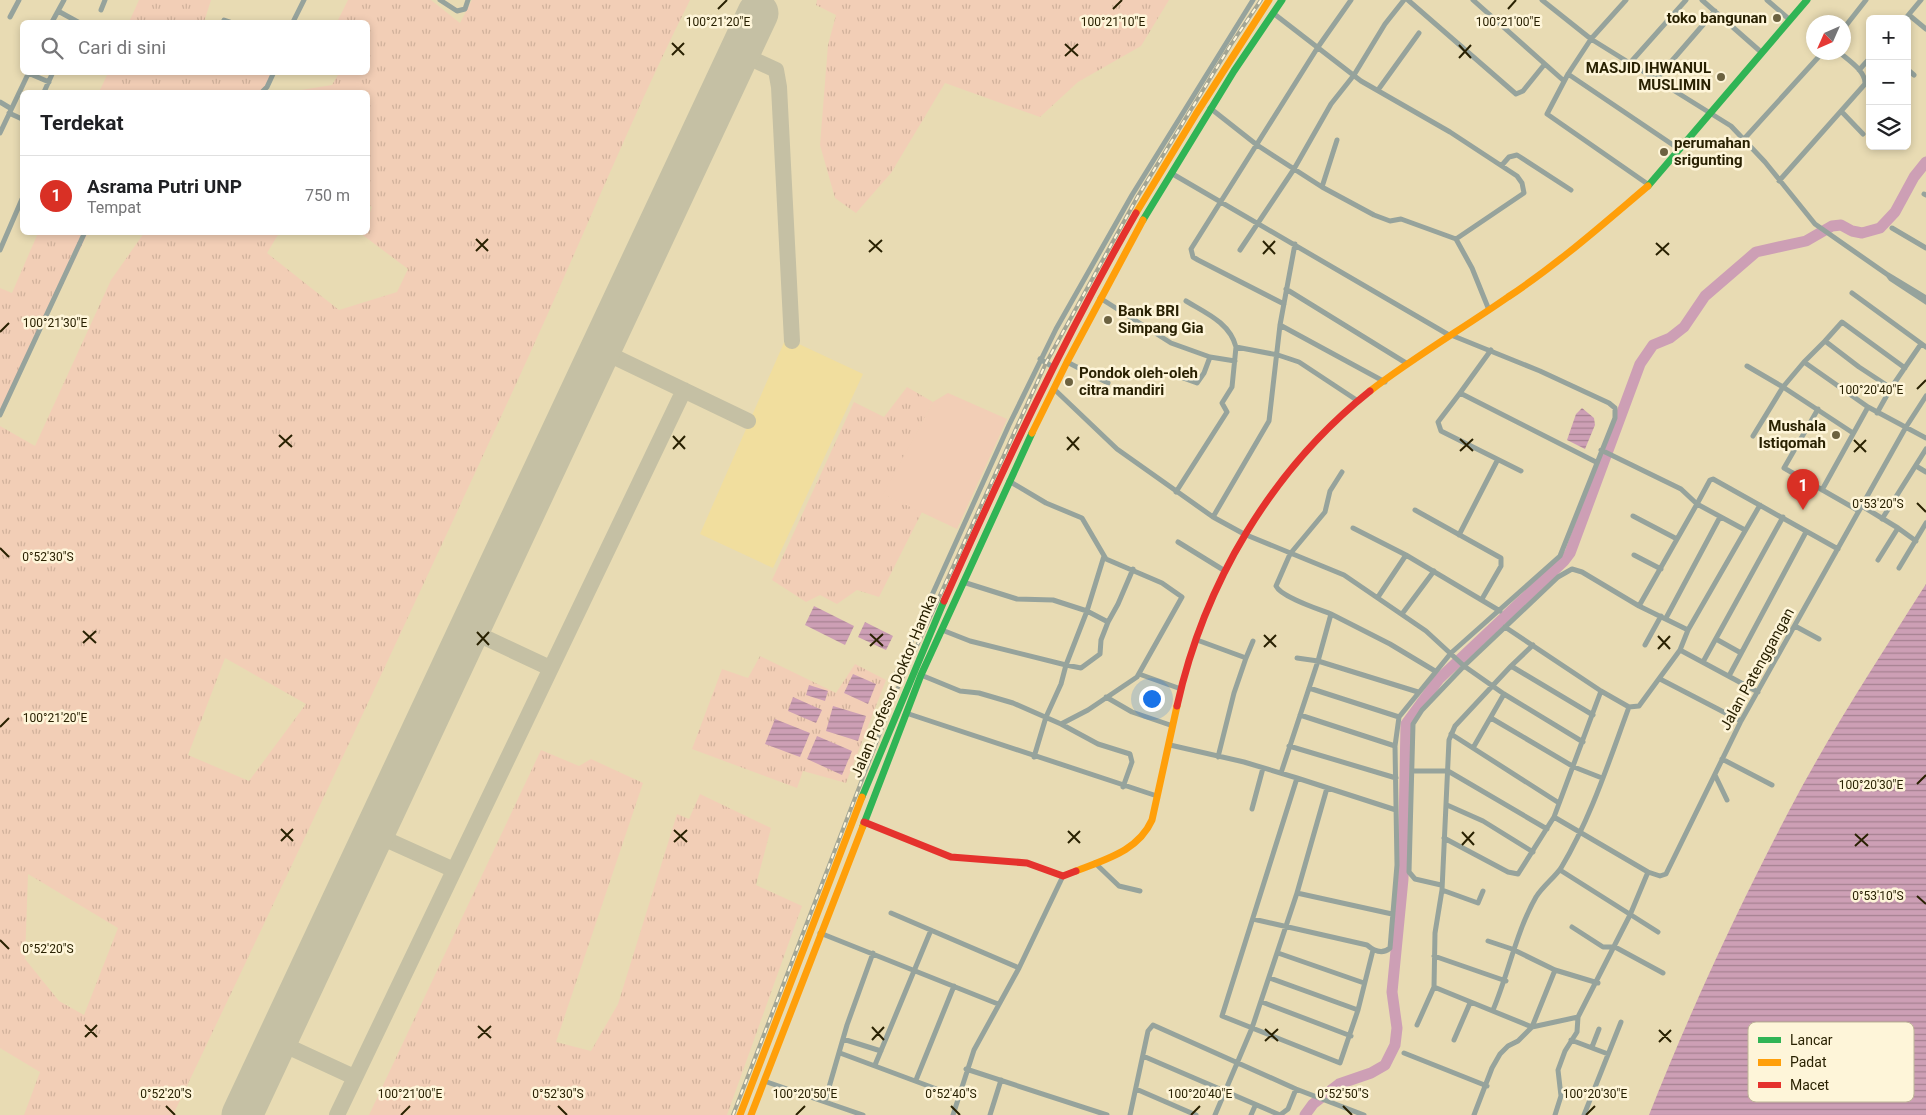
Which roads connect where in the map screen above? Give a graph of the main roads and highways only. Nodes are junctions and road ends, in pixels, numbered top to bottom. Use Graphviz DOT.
graph roads {
  1 [pos="1269,0"];
  2 [pos="1282,0"];
  3 [pos="1806,0"];
  4 [pos="1143,202"];
  5 [pos="1150,207"];
  6 [pos="983,513"];
  7 [pos="992,517"];
  8 [pos="880,753"];
  9 [pos="889,757"];
  10 [pos="864,822"];
  11 [pos="834,871"];
  12 [pos="843,875"];
  13 [pos="786,994"];
  14 [pos="795,998"];
  15 [pos="778,1015"];
  16 [pos="788,1019"];
  17 [pos="740,1115"];
  18 [pos="751,1115"];
  1 -- 4 [label="main road, Jalan Profesor Doktor Hamka"];
  2 -- 5 [label="main road, Jalan Profesor Doktor Hamka"];
  3 -- 10 [label="main road"];
  4 -- 5 [label="main road"];
  4 -- 6 [label="main road, Jalan Profesor Doktor Hamka"];
  5 -- 7 [label="main road, Jalan Profesor Doktor Hamka"];
  6 -- 7 [label="main road"];
  6 -- 8 [label="main road, Jalan Profesor Doktor Hamka"];
  7 -- 9 [label="main road, Jalan Profesor Doktor Hamka"];
  8 -- 9 [label="main road"];
  8 -- 11 [label="main road, Jalan Profesor Doktor Hamka"];
  9 -- 10 [label="main road, Jalan Profesor Doktor Hamka"];
  10 -- 12 [label="main road, Jalan Profesor Doktor Hamka"];
  11 -- 12 [label="main road"];
  11 -- 13 [label="main road, Jalan Profesor Doktor Hamka"];
  12 -- 14 [label="main road, Jalan Profesor Doktor Hamka"];
  13 -- 14 [label="main road"];
  13 -- 15 [label="main road, Jalan Profesor Doktor Hamka"];
  14 -- 16 [label="main road, Jalan Profesor Doktor Hamka"];
  15 -- 16 [label="main road"];
  15 -- 17 [label="main road, Jalan Profesor Doktor Hamka"];
  16 -- 18 [label="main road, Jalan Profesor Doktor Hamka"];
}
